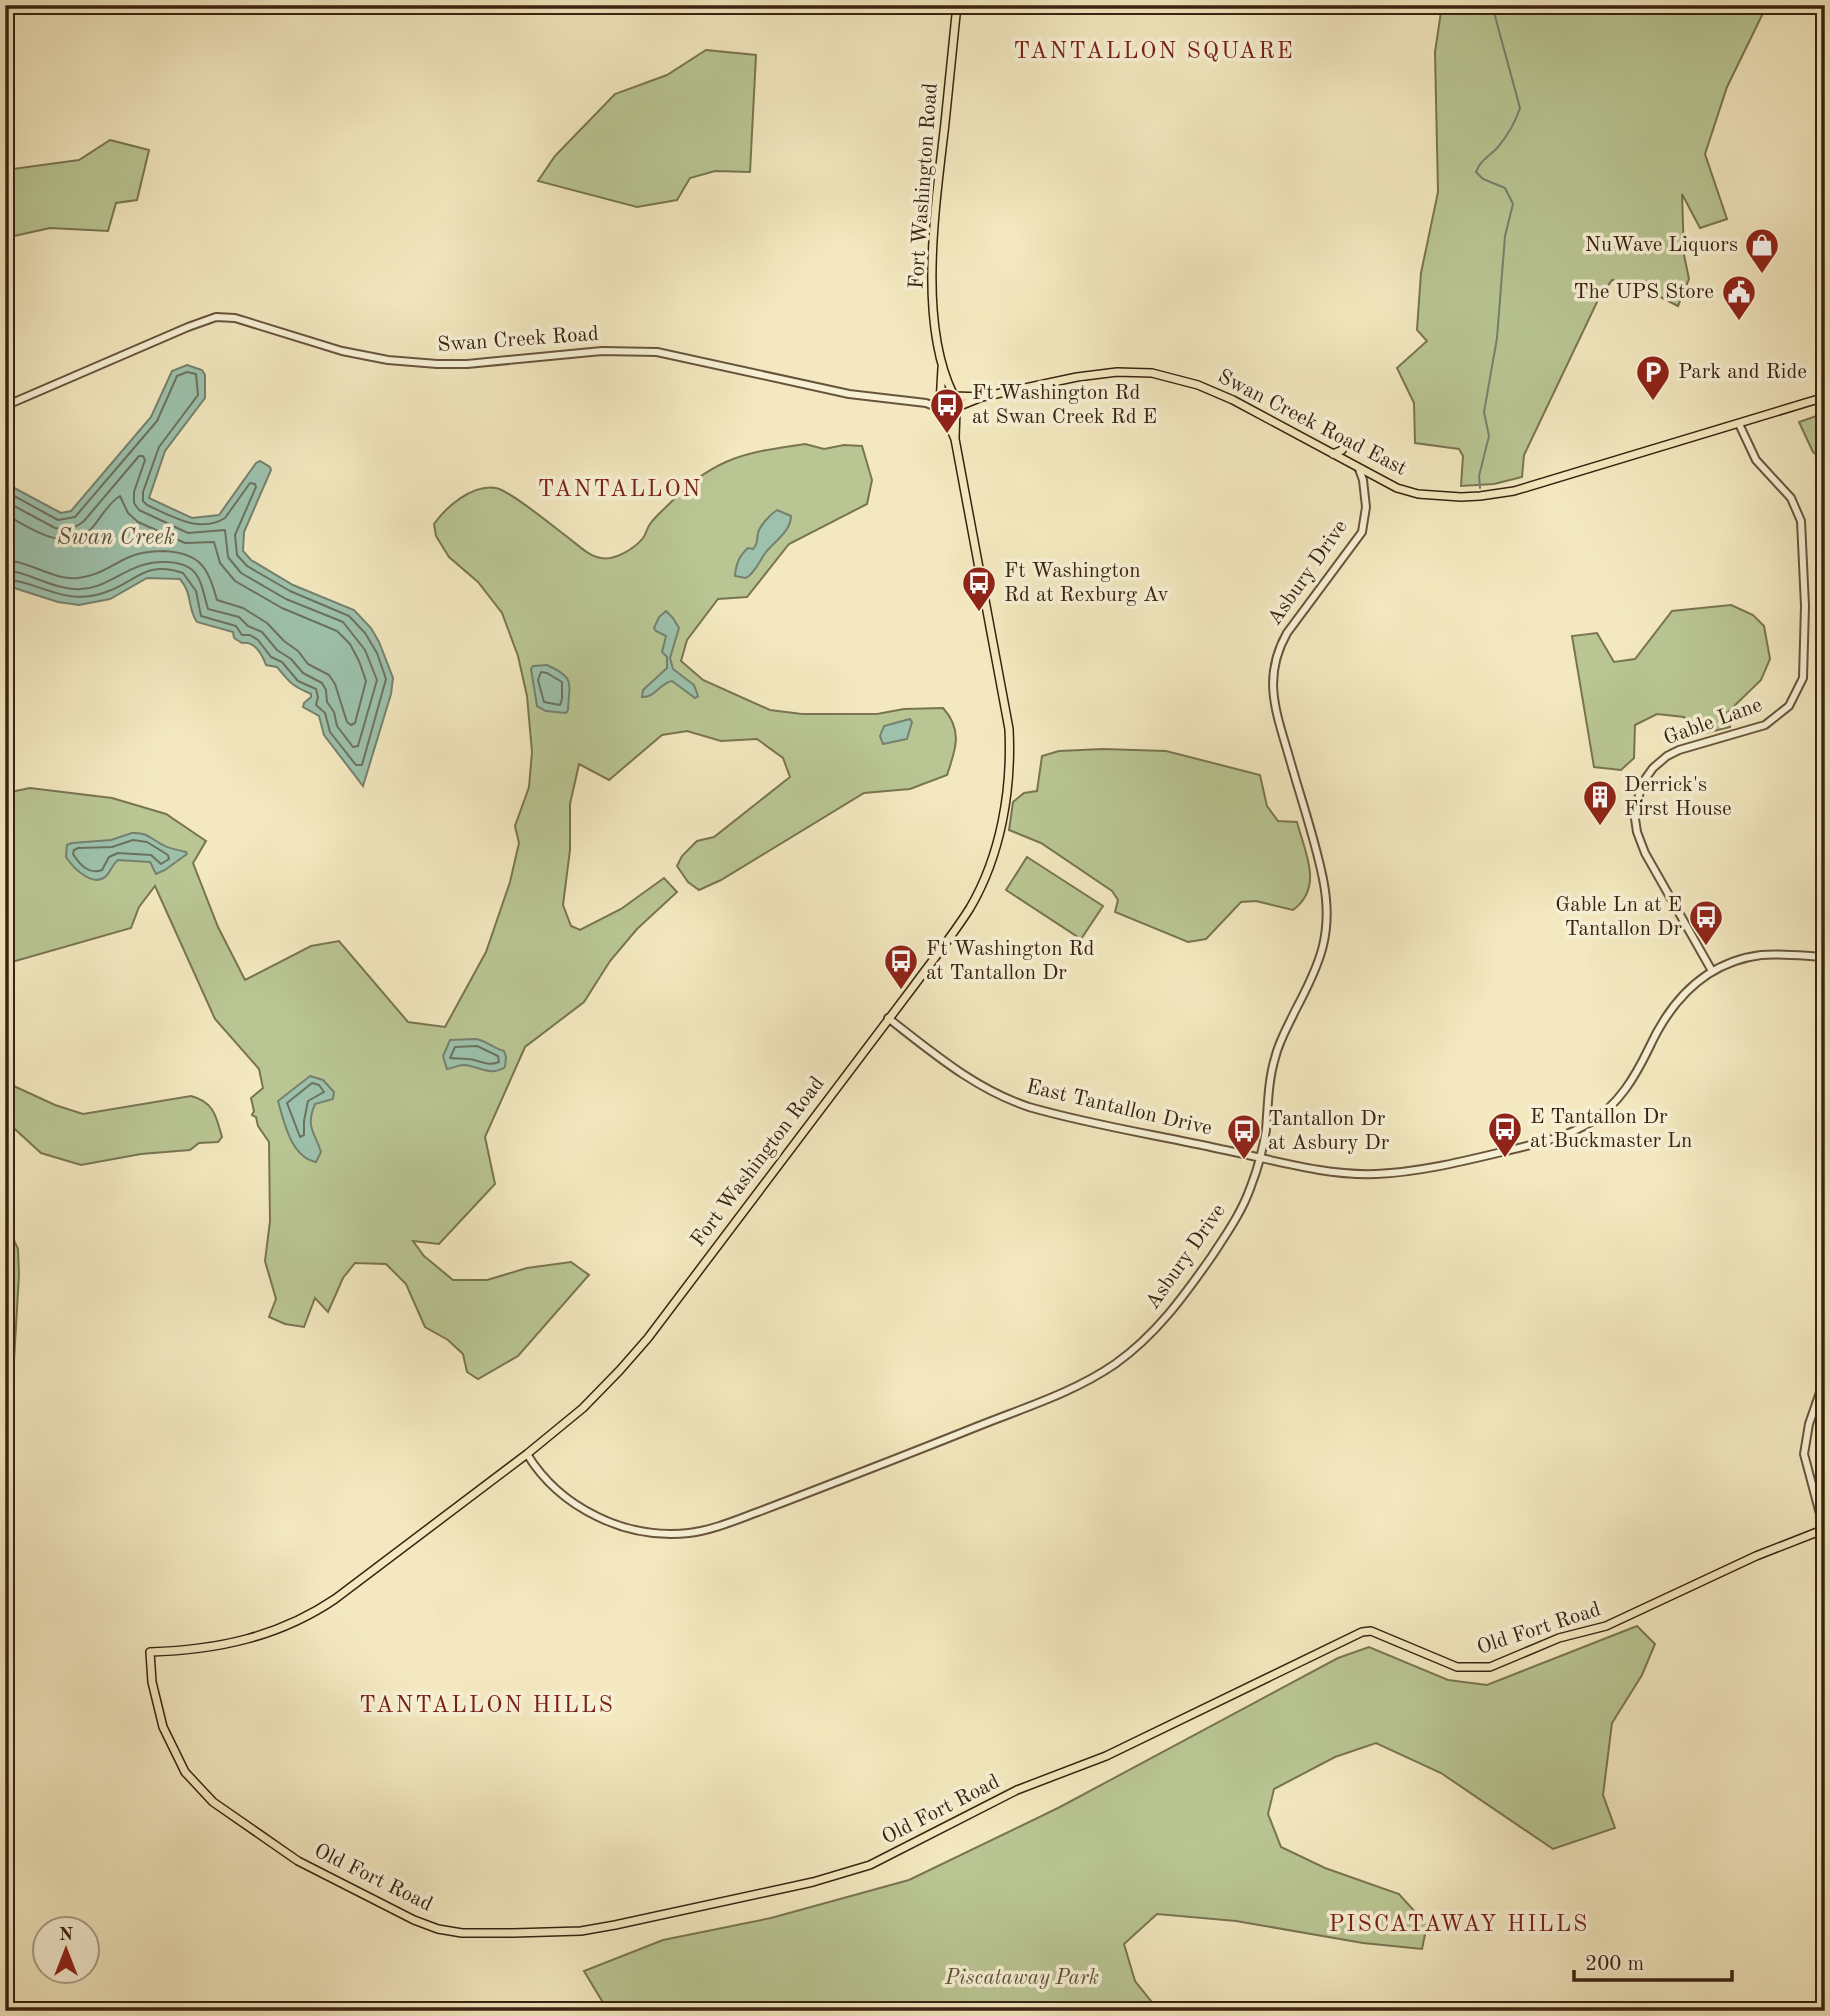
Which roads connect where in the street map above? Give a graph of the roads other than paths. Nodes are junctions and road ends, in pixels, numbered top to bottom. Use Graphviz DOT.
graph roads {
  1 [pos="957,5"];
  2 [pos="942,368"];
  3 [pos="954,395"];
  4 [pos="982,397"];
  5 [pos="1825,397"];
  6 [pos="941,398"];
  7 [pos="926,403"];
  8 [pos="5,406"];
  9 [pos="956,408"];
  10 [pos="943,410"];
  11 [pos="1739,424"];
  12 [pos="955,439"];
  13 [pos="1349,439"];
  14 [pos="1333,454"];
  15 [pos="1359,469"];
  16 [pos="1825,957"];
  17 [pos="1712,971"];
  18 [pos="888,1018"];
  19 [pos="1261,1157"];
  20 [pos="1825,1378"];
  21 [pos="527,1454"];
  22 [pos="1824,1529"];
  23 [pos="150,1652"];
  1 -- 2 [label="main road, Fort Washington Road"];
  2 -- 3 [label="main road, Fort Washington Road"];
  2 -- 6 [label="main road, Fort Washington Road"];
  3 -- 4 [label="main road, Swan Creek Road East"];
  3 -- 6 [label="main road"];
  3 -- 9 [label="main road"];
  4 -- 9 [label="main road, Swan Creek Road East"];
  4 -- 14 [label="main road, Swan Creek Road East"];
  5 -- 11 [label="main road, Swan Creek Road East"];
  6 -- 7 [label="street, Swan Creek Road"];
  6 -- 10 [label="main road"];
  7 -- 8 [label="street, Swan Creek Road"];
  7 -- 10 [label="street, Swan Creek Road"];
  9 -- 10 [label="main road"];
  9 -- 12 [label="main road, Fort Washington Road"];
  10 -- 12 [label="main road, Fort Washington Road"];
  11 -- 15 [label="main road, Swan Creek Road East"];
  11 -- 17 [label="street, Gable Lane"];
  12 -- 18 [label="main road, Fort Washington Road"];
  13 -- 14 [label="main road"];
  14 -- 15 [label="main road, Swan Creek Road East"];
  15 -- 19 [label="street, Asbury Drive"];
  16 -- 17 [label="street, East Tantallon Drive"];
  17 -- 19 [label="street, East Tantallon Drive"];
  18 -- 19 [label="street, East Tantallon Drive"];
  18 -- 21 [label="main road, Fort Washington Road"];
  19 -- 21 [label="street, Asbury Drive"];
  20 -- 22 [label="street"];
  21 -- 23 [label="main road, Fort Washington Road"];
  22 -- 23 [label="main road, Old Fort Road"];
}
